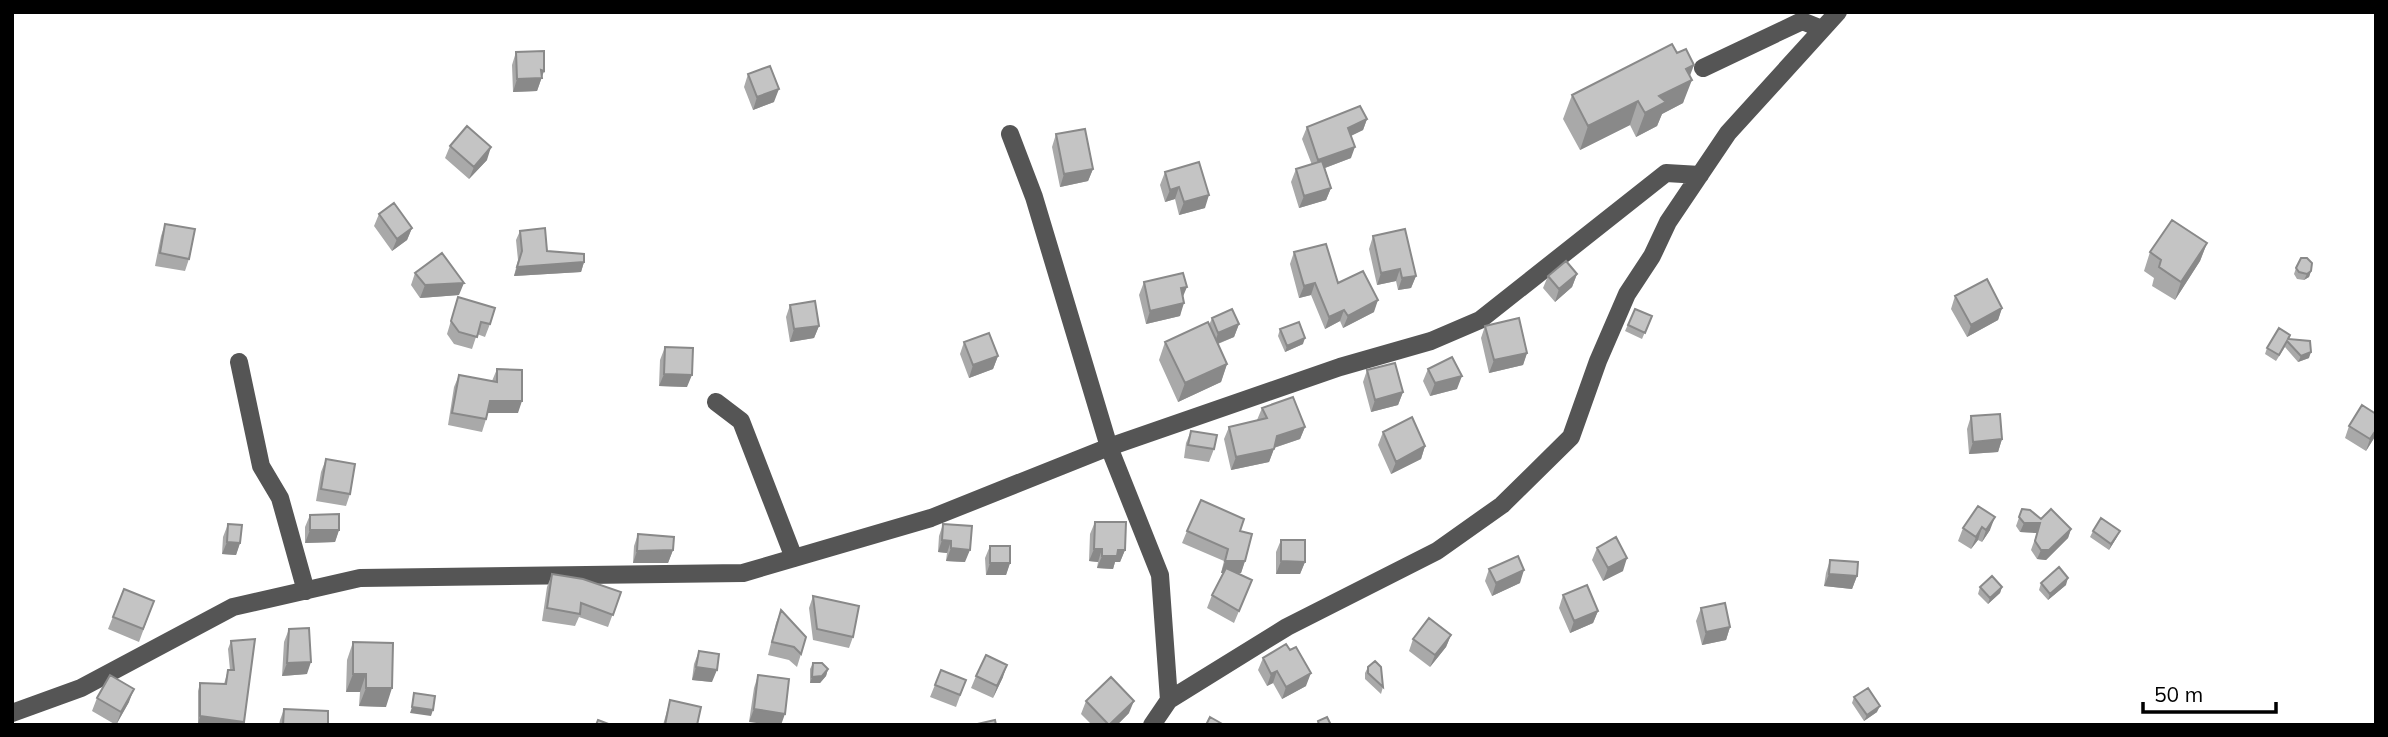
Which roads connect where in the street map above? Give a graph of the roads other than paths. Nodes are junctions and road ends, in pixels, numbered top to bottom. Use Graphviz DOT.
graph roads {
  1 [pos="1838,12"];
  2 [pos="1822,29"];
  3 [pos="1703,68"];
  4 [pos="1010,134"];
  5 [pos="1700,175"];
  6 [pos="239,362"];
  7 [pos="716,402"];
  8 [pos="1109,447"];
  9 [pos="794,558"];
  10 [pos="306,591"];
  11 [pos="1169,699"];
  12 [pos="12,713"];
  13 [pos="1152,725"];
  1 -- 2 [label="street"];
  2 -- 3 [label="street"];
  2 -- 5 [label="street"];
  4 -- 8 [label="street"];
  5 -- 8 [label="street"];
  5 -- 11 [label="street"];
  6 -- 10 [label="street"];
  7 -- 9 [label="street"];
  8 -- 9 [label="street"];
  8 -- 11 [label="street"];
  9 -- 10 [label="street"];
  10 -- 12 [label="street"];
  11 -- 13 [label="street"];
}
